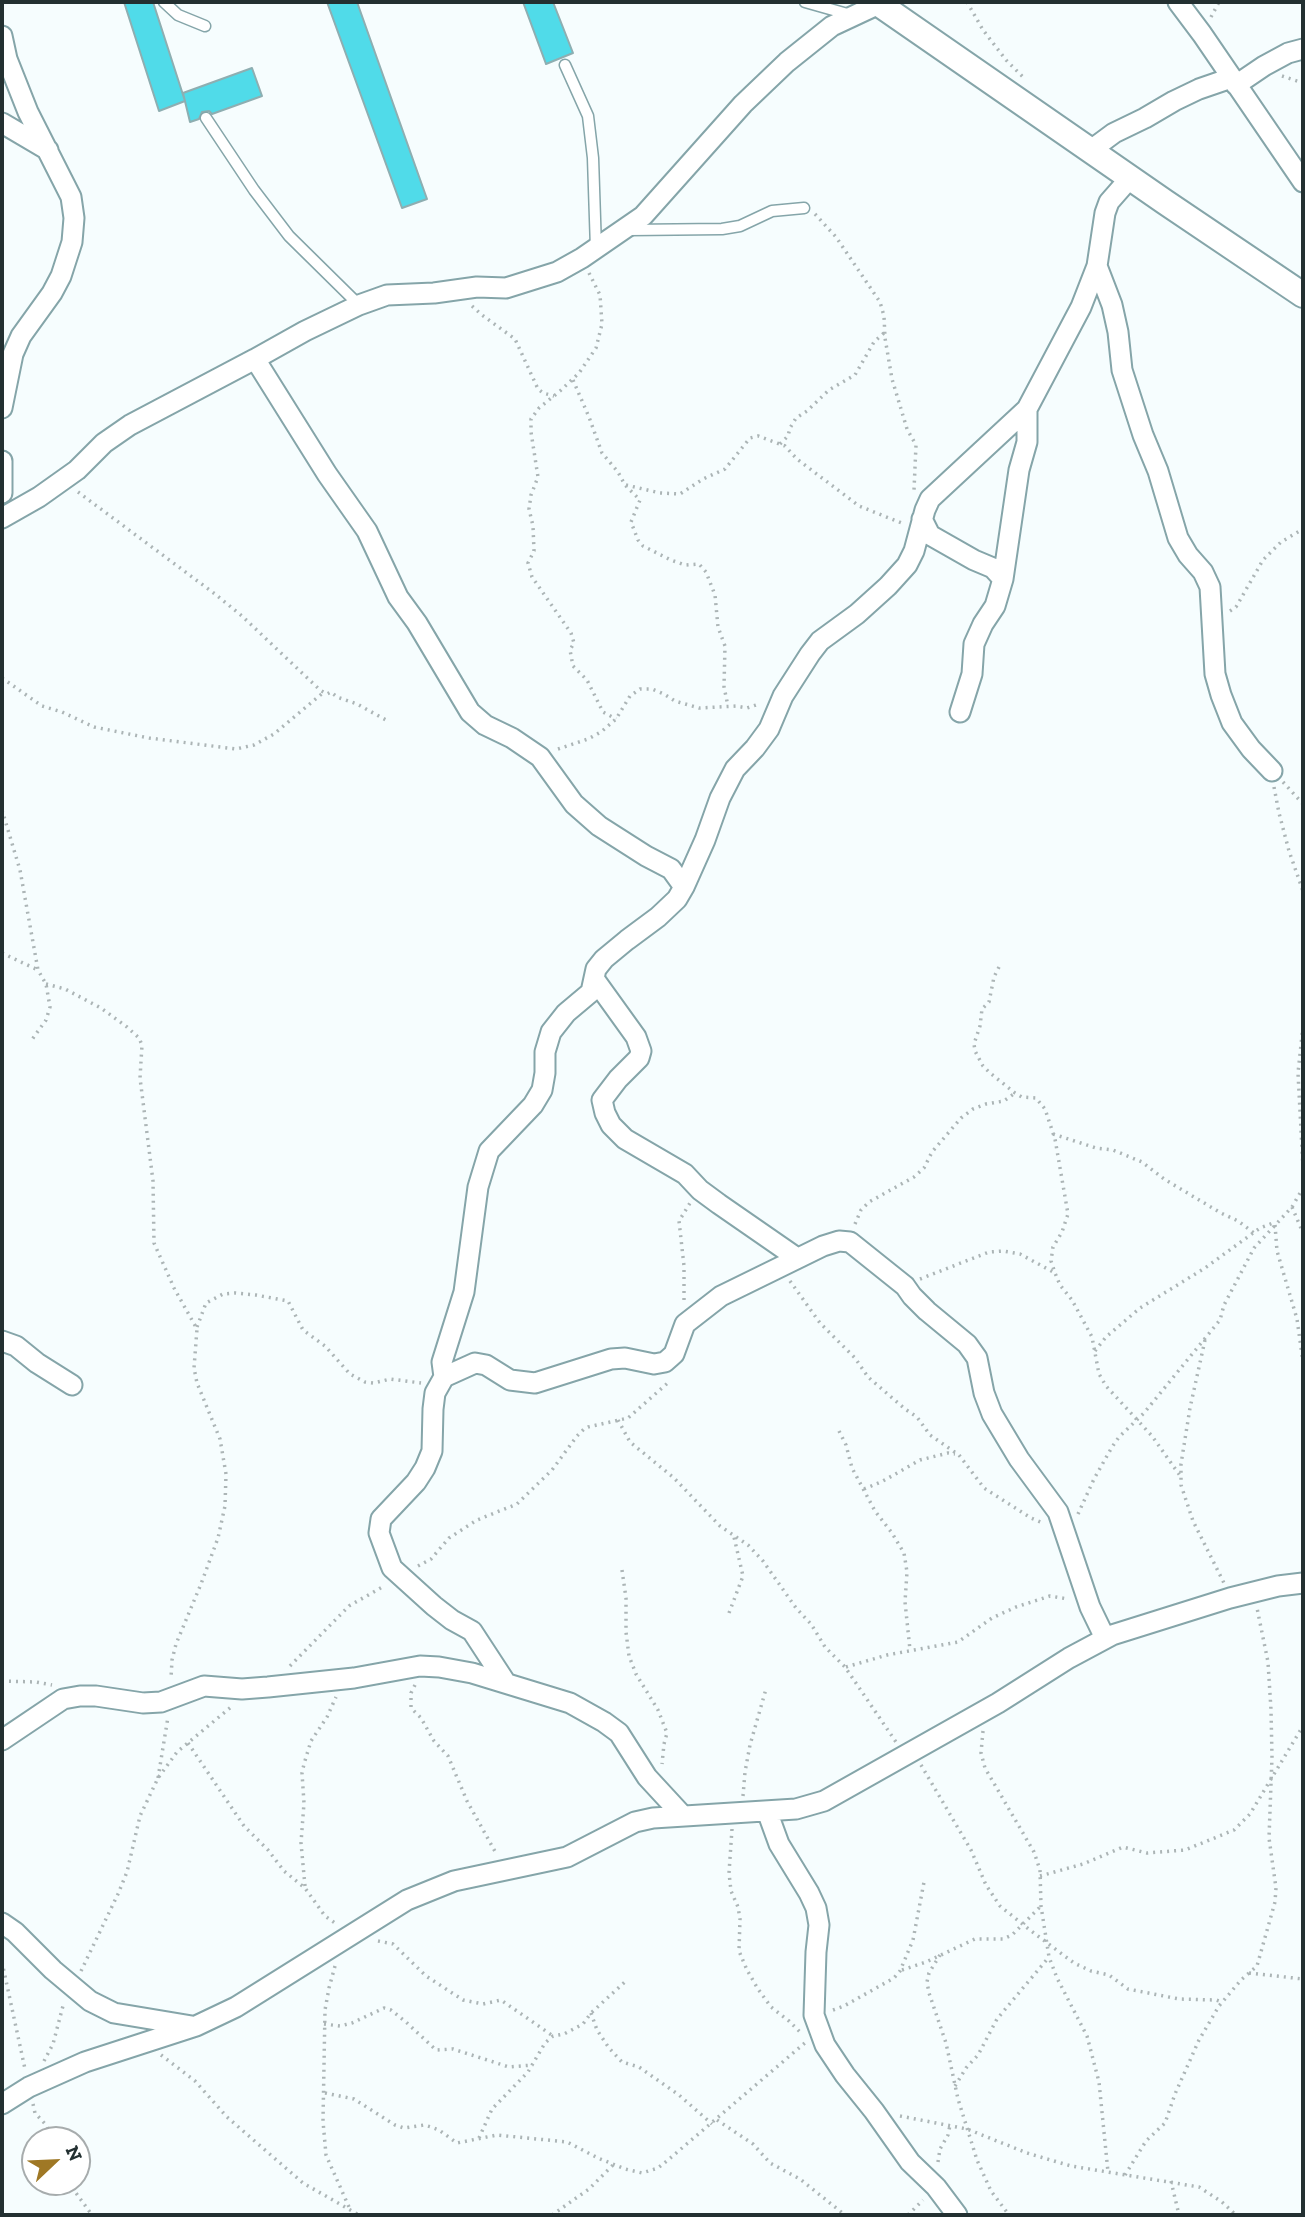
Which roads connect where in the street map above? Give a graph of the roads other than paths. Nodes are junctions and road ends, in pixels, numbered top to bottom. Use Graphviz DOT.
graph roads {
  1 [pos="164,2"];
  2 [pos="805,2"];
  3 [pos="1178,2"];
  4 [pos="1189,2"];
  5 [pos="878,3"];
  6 [pos="852,16"];
  7 [pos="1193,22"];
  8 [pos="205,26"];
  9 [pos="2,36"];
  10 [pos="1303,49"];
  11 [pos="565,65"];
  12 [pos="1233,81"];
  13 [pos="206,118"];
  14 [pos="2,123"];
  15 [pos="1091,150"];
  16 [pos="49,151"];
  17 [pos="1130,178"];
  18 [pos="1303,183"];
  19 [pos="804,208"];
  20 [pos="625,230"];
  21 [pos="589,254"];
  22 [pos="1097,266"];
  23 [pos="1303,295"];
  24 [pos="359,305"];
  25 [pos="255,359"];
  26 [pos="2,408"];
  27 [pos="1027,409"];
  28 [pos="2,461"];
  29 [pos="2,493"];
  30 [pos="2,518"];
  31 [pos="921,523"];
  32 [pos="1003,579"];
  33 [pos="960,712"];
  34 [pos="1272,771"];
  35 [pos="684,887"];
  36 [pos="595,980"];
  37 [pos="793,1260"];
  38 [pos="2,1341"];
  39 [pos="444,1377"];
  40 [pos="72,1385"];
  41 [pos="1303,1583"];
  42 [pos="1105,1638"];
  43 [pos="506,1682"];
  44 [pos="2,1740"];
  45 [pos="767,1811"];
  46 [pos="683,1816"];
  47 [pos="2,1923"];
  48 [pos="196,2026"];
  49 [pos="2,2104"];
  50 [pos="957,2215"];
  1 -- 8 [label="lane"];
  2 -- 6 [label="lane"];
  3 -- 7 [label="street"];
  4 -- 7 [label="street"];
  5 -- 6 [label="street"];
  5 -- 15 [label="street"];
  6 -- 20 [label="street"];
  7 -- 12 [label="street"];
  9 -- 16 [label="street"];
  10 -- 12 [label="street"];
  11 -- 21 [label="lane"];
  12 -- 15 [label="street"];
  12 -- 18 [label="street"];
  13 -- 24 [label="lane"];
  14 -- 16 [label="street"];
  15 -- 17 [label="street"];
  16 -- 26 [label="street"];
  17 -- 22 [label="street"];
  17 -- 23 [label="street"];
  19 -- 20 [label="lane"];
  20 -- 21 [label="street"];
  21 -- 24 [label="street"];
  22 -- 27 [label="street"];
  22 -- 34 [label="street"];
  24 -- 25 [label="street"];
  25 -- 30 [label="street"];
  25 -- 35 [label="street"];
  27 -- 31 [label="street"];
  27 -- 32 [label="street"];
  28 -- 29 [label="street"];
  31 -- 32 [label="street"];
  31 -- 35 [label="street"];
  32 -- 33 [label="street"];
  35 -- 36 [label="street"];
  36 -- 37 [label="street"];
  36 -- 39 [label="street"];
  37 -- 39 [label="street"];
  37 -- 42 [label="street"];
  38 -- 40 [label="street"];
  39 -- 43 [label="street"];
  41 -- 42 [label="street"];
  42 -- 45 [label="street"];
  43 -- 44 [label="street"];
  43 -- 46 [label="street"];
  45 -- 46 [label="street"];
  45 -- 50 [label="street"];
  46 -- 48 [label="street"];
  47 -- 48 [label="street"];
  48 -- 49 [label="street"];
}
